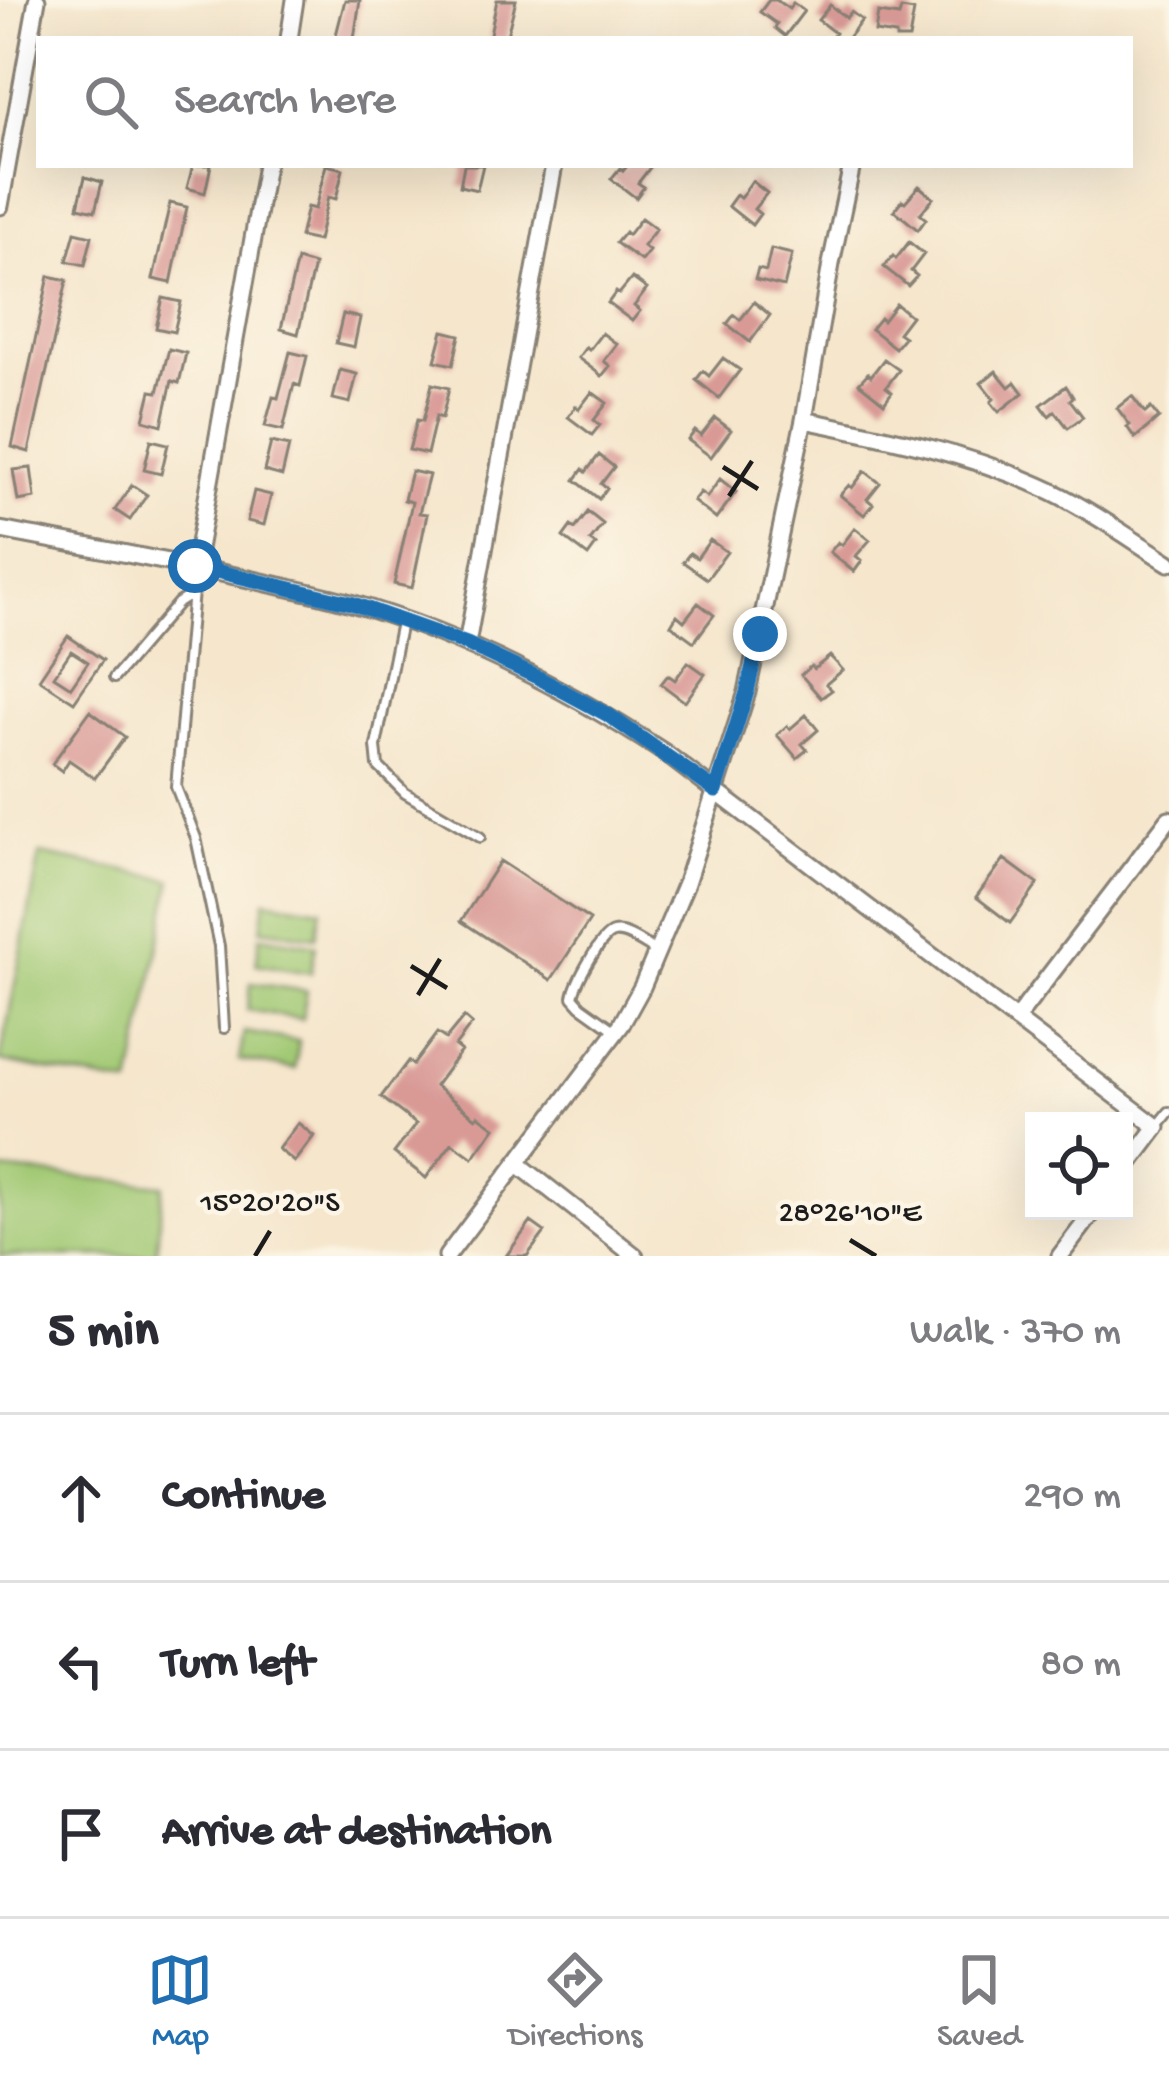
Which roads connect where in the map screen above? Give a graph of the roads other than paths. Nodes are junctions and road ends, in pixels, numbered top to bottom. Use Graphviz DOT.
graph roads {
  1 [pos="37,0"];
  2 [pos="295,0"];
  3 [pos="289,36"];
  4 [pos="265,168"];
  5 [pos="553,168"];
  6 [pos="851,168"];
  7 [pos="0,206"];
  8 [pos="804,420"];
  9 [pos="0,530"];
  10 [pos="1169,563"];
  11 [pos="195,566"];
  12 [pos="193,593"];
  13 [pos="401,621"];
  14 [pos="467,644"];
  15 [pos="114,678"];
  16 [pos="716,791"];
  17 [pos="1167,826"];
  18 [pos="479,837"];
  19 [pos="658,952"];
  20 [pos="1016,1018"];
  21 [pos="224,1028"];
  22 [pos="616,1031"];
  23 [pos="1169,1112"];
  24 [pos="1157,1127"];
  25 [pos="1133,1159"];
  26 [pos="518,1164"];
  27 [pos="1087,1220"];
  28 [pos="447,1256"];
  29 [pos="635,1256"];
  30 [pos="1060,1256"];
  1 -- 7 [label="street"];
  2 -- 3 [label="street"];
  4 -- 11 [label="street"];
  5 -- 14 [label="street"];
  6 -- 8 [label="street"];
  8 -- 10 [label="street"];
  8 -- 16 [label="street"];
  9 -- 11 [label="street"];
  11 -- 12 [label="lane"];
  11 -- 13 [label="street"];
  12 -- 15 [label="lane"];
  12 -- 21 [label="lane"];
  13 -- 14 [label="street"];
  13 -- 18 [label="lane"];
  14 -- 16 [label="street"];
  16 -- 19 [label="street"];
  16 -- 20 [label="street"];
  17 -- 20 [label="street"];
  19 -- 22 [label="street"];
  19 -- 22 [label="lane"];
  20 -- 24 [label="street"];
  22 -- 26 [label="street"];
  23 -- 24 [label="lane"];
  24 -- 25 [label="street"];
  26 -- 28 [label="street"];
  26 -- 29 [label="street"];
  27 -- 30 [label="street"];
}
